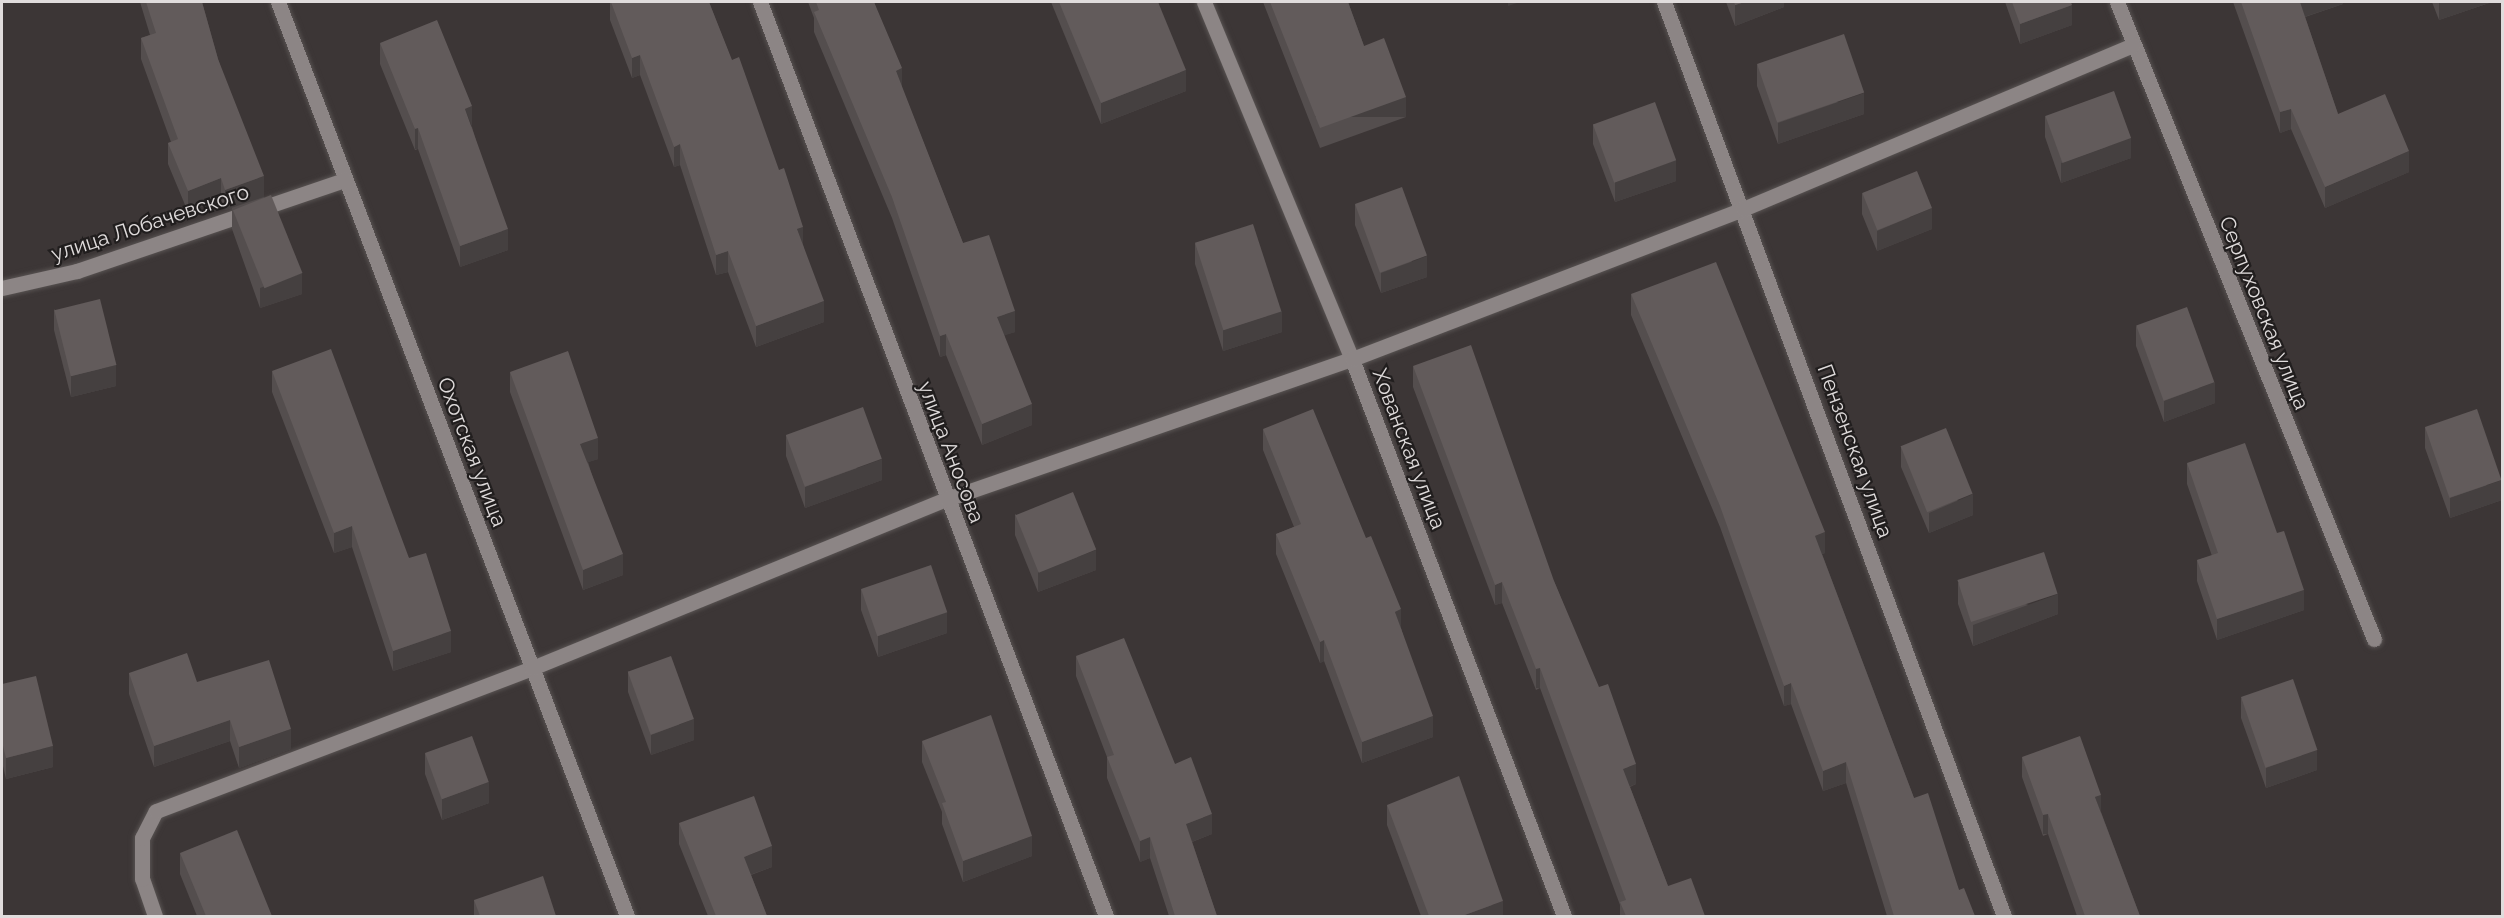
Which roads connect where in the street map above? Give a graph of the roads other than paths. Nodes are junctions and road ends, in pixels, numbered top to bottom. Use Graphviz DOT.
graph roads {
  1 [pos="278,2"];
  2 [pos="760,2"];
  3 [pos="1204,2"];
  4 [pos="1664,2"];
  5 [pos="2117,2"];
  6 [pos="2133,45"];
  7 [pos="345,180"];
  8 [pos="1743,210"];
  9 [pos="2,288"];
  10 [pos="1352,359"];
  11 [pos="947,499"];
  12 [pos="2374,639"];
  13 [pos="532,668"];
  14 [pos="155,916"];
  15 [pos="627,916"];
  16 [pos="1106,916"];
  17 [pos="1564,916"];
  18 [pos="2004,916"];
  1 -- 7 [label="street, Охотская улица"];
  2 -- 11 [label="street, улица Аносова"];
  3 -- 10 [label="street, Хованская улица"];
  4 -- 8 [label="street, Пензенская улица"];
  5 -- 6 [label="street, Серпуховская улица"];
  6 -- 8 [label="street"];
  6 -- 12 [label="street, Серпуховская улица"];
  7 -- 9 [label="street, улица Лобачевского"];
  7 -- 13 [label="street, Охотская улица"];
  8 -- 10 [label="street"];
  8 -- 18 [label="street, Пензенская улица"];
  10 -- 11 [label="street"];
  10 -- 17 [label="street, Хованская улица"];
  11 -- 13 [label="street"];
  11 -- 16 [label="street, улица Аносова"];
  13 -- 14 [label="street"];
  13 -- 15 [label="street, Охотская улица"];
}
